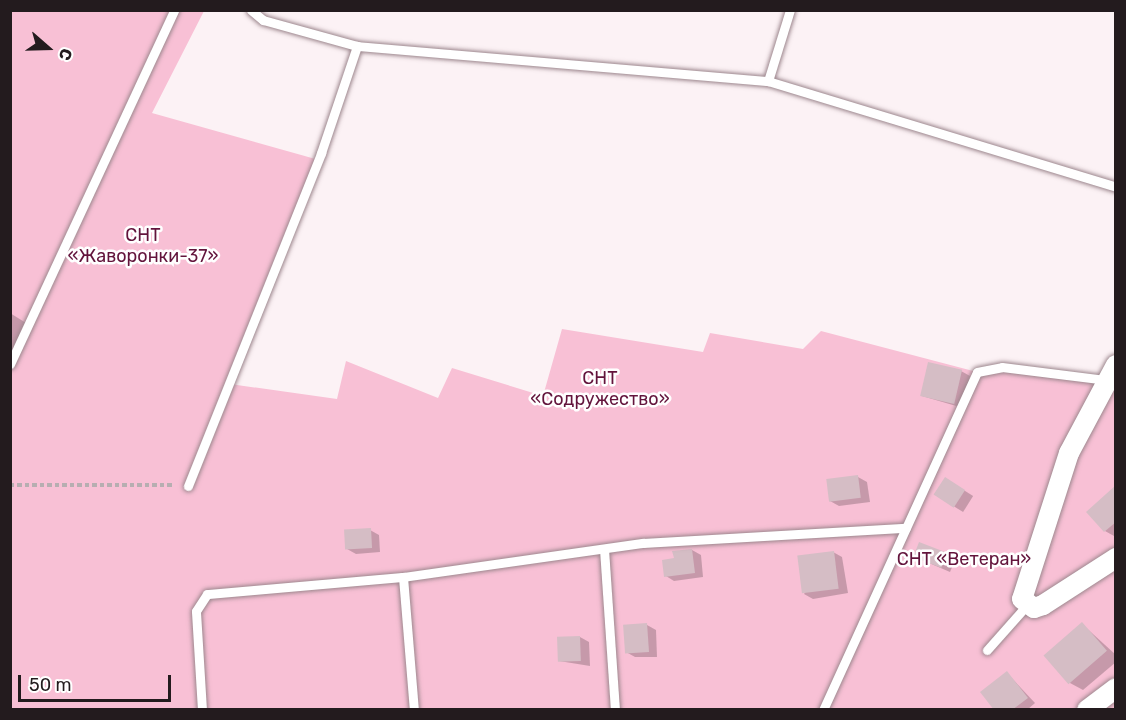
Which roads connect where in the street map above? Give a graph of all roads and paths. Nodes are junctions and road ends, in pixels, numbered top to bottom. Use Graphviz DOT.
graph roads {
  1 [pos="174,10"];
  2 [pos="252,10"];
  3 [pos="790,10"];
  4 [pos="357,46"];
  5 [pos="768,81"];
  6 [pos="1116,187"];
  7 [pos="10,364"];
  8 [pos="1111,372"];
  9 [pos="10,484"];
  10 [pos="188,486"];
  11 [pos="906,528"];
  12 [pos="604,549"];
  13 [pos="1116,558"];
  14 [pos="403,577"];
  15 [pos="1025,596"];
  16 [pos="987,650"];
  17 [pos="1116,688"];
  18 [pos="202,710"];
  19 [pos="414,710"];
  20 [pos="615,710"];
  21 [pos="823,710"];
  22 [pos="1087,710"];
  1 -- 7 [label="lane"];
  2 -- 4 [label="lane"];
  3 -- 5 [label="lane"];
  4 -- 5 [label="lane"];
  4 -- 10 [label="lane"];
  5 -- 6 [label="lane"];
  8 -- 11 [label="lane"];
  8 -- 15 [label="street"];
  9 -- 10 [label="path"];
  11 -- 12 [label="lane"];
  11 -- 21 [label="lane"];
  12 -- 14 [label="lane"];
  12 -- 20 [label="lane"];
  13 -- 15 [label="street"];
  14 -- 18 [label="lane"];
  14 -- 19 [label="lane"];
  15 -- 16 [label="lane"];
  17 -- 22 [label="street"];
}
